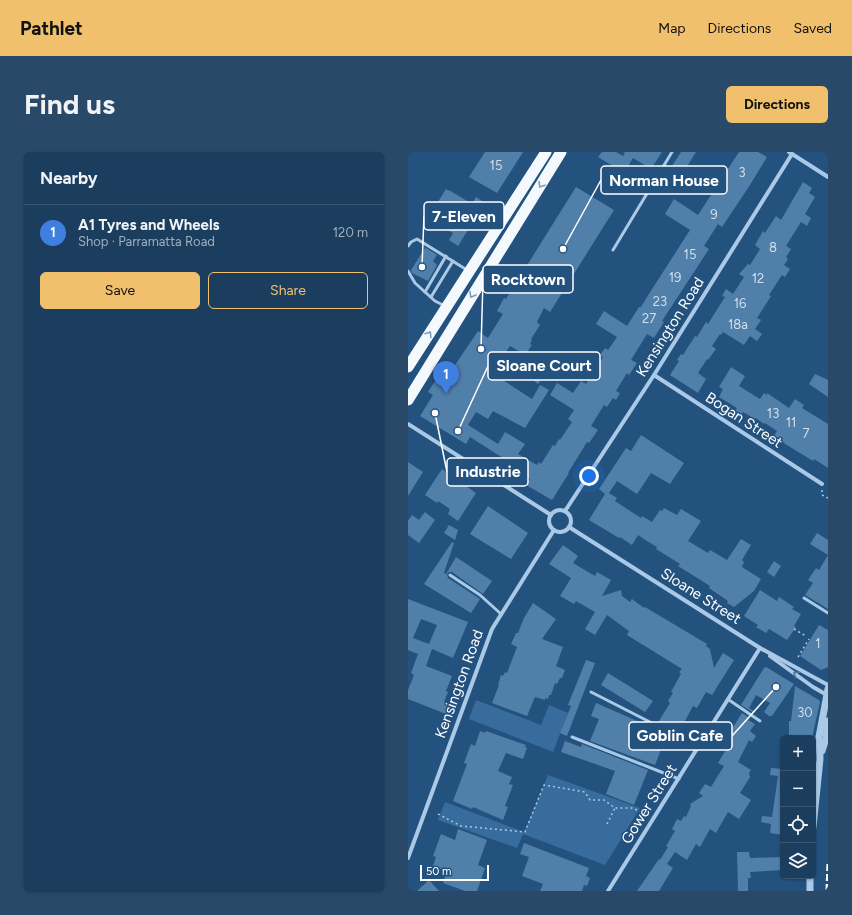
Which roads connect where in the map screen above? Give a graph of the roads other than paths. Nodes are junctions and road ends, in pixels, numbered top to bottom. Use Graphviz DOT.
graph roads {
  1 [pos="546,152"];
  2 [pos="561,152"];
  3 [pos="672,152"];
  4 [pos="791,153"];
  5 [pos="828,177"];
  6 [pos="408,246"];
  7 [pos="613,250"];
  8 [pos="446,256"];
  9 [pos="453,261"];
  10 [pos="409,271"];
  11 [pos="469,272"];
  12 [pos="425,292"];
  13 [pos="431,297"];
  14 [pos="447,307"];
  15 [pos="408,367"];
  16 [pos="654,375"];
  17 [pos="408,400"];
  18 [pos="408,424"];
  19 [pos="822,484"];
  20 [pos="565,511"];
  21 [pos="551,515"];
  22 [pos="569,527"];
  23 [pos="554,530"];
  24 [pos="450,575"];
  25 [pos="804,598"];
  26 [pos="828,613"];
  27 [pos="501,614"];
  28 [pos="760,648"];
  29 [pos="828,685"];
  30 [pos="591,692"];
  31 [pos="828,693"];
  32 [pos="729,700"];
  33 [pos="760,721"];
  34 [pos="828,721"];
  35 [pos="572,737"];
  36 [pos="699,747"];
  37 [pos="820,759"];
  38 [pos="679,779"];
  39 [pos="815,807"];
  40 [pos="408,858"];
  41 [pos="810,879"];
  42 [pos="608,891"];
  43 [pos="810,891"];
  1 -- 11 [label="highway"];
  2 -- 17 [label="highway, one-way"];
  3 -- 7 [label="lane"];
  4 -- 5 [label="street"];
  4 -- 16 [label="street, Kensington Road"];
  6 -- 8 [label="lane"];
  8 -- 9 [label="lane"];
  8 -- 12 [label="lane"];
  9 -- 11 [label="lane"];
  9 -- 13 [label="lane"];
  10 -- 12 [label="lane"];
  11 -- 14 [label="highway"];
  12 -- 13 [label="lane"];
  13 -- 14 [label="lane"];
  15 -- 14 [label="highway, one-way"];
  16 -- 19 [label="street, Bogan Street"];
  16 -- 20 [label="street, Kensington Road"];
  18 -- 21 [label="street"];
  20 -- 21 [label="street"];
  20 -- 22 [label="street"];
  21 -- 23 [label="street"];
  22 -- 23 [label="street"];
  22 -- 28 [label="street, Sloane Street"];
  23 -- 27 [label="street, Kensington Road"];
  24 -- 27 [label="lane"];
  25 -- 26 [label="lane"];
  27 -- 40 [label="street, Kensington Road"];
  28 -- 29 [label="street, Sloane Street"];
  31 -- 28 [label="street, Sloane Street, one-way"];
  28 -- 32 [label="street, Gower Street"];
  30 -- 36 [label="lane"];
  31 -- 37 [label="street"];
  32 -- 33 [label="lane"];
  32 -- 36 [label="street, Gower Street"];
  34 -- 37 [label="street"];
  35 -- 38 [label="lane"];
  36 -- 38 [label="street, Gower Street"];
  37 -- 39 [label="street"];
  38 -- 42 [label="street, Gower Street"];
  41 -- 43 [label="street"];
}
